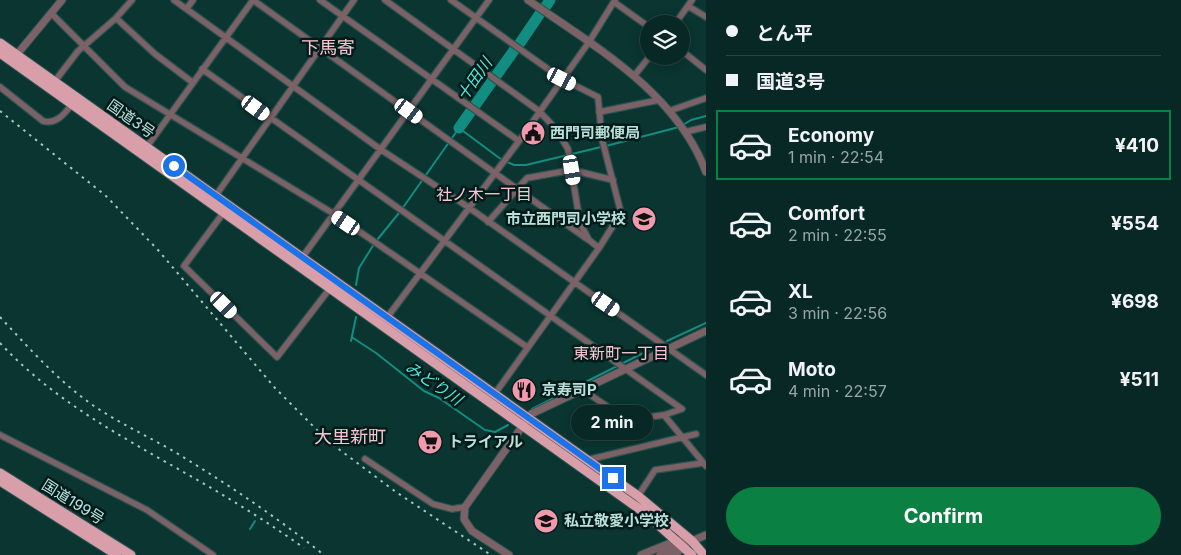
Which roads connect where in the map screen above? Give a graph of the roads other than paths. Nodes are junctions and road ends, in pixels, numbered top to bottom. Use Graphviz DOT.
graph roads {
  1 [pos="132,0"];
  2 [pos="174,0"];
  3 [pos="193,0"];
  4 [pos="253,0"];
  5 [pos="320,0"];
  6 [pos="354,0"];
  7 [pos="385,0"];
  8 [pos="451,0"];
  9 [pos="489,0"];
  10 [pos="528,0"];
  11 [pos="692,0"];
  12 [pos="60,1"];
  13 [pos="615,1"];
  14 [pos="688,6"];
  15 [pos="187,8"];
  16 [pos="51,13"];
  17 [pos="682,15"];
  18 [pos="342,17"];
  19 [pos="706,17"];
  20 [pos="116,18"];
  21 [pos="476,18"];
  22 [pos="640,19"];
  23 [pos="225,37"];
  24 [pos="589,42"];
  25 [pos="0,43"];
  26 [pos="83,45"];
  27 [pos="320,48"];
  28 [pos="454,48"];
  29 [pos="0,52"];
  30 [pos="690,57"];
  31 [pos="14,58"];
  32 [pos="643,65"];
  33 [pos="202,68"];
  34 [pos="706,70"];
  35 [pos="634,76"];
  36 [pos="433,78"];
  37 [pos="562,79"];
  38 [pos="55,81"];
  39 [pos="192,82"];
  40 [pos="293,86"];
  41 [pos="0,87"];
  42 [pos="706,98"];
  43 [pos="660,100"];
  44 [pos="75,101"];
  45 [pos="409,111"];
  46 [pos="539,111"];
  47 [pos="669,111"];
  48 [pos="599,112"];
  49 [pos="169,113"];
  50 [pos="270,118"];
  51 [pos="706,127"];
  52 [pos="684,131"];
  53 [pos="518,141"];
  54 [pos="380,149"];
  55 [pos="144,150"];
  56 [pos="241,158"];
  57 [pos="572,170"];
  58 [pos="493,172"];
  59 [pos="706,172"];
  60 [pos="358,179"];
  61 [pos="613,180"];
  62 [pos="516,188"];
  63 [pos="213,200"];
  64 [pos="468,207"];
  65 [pos="224,212"];
  66 [pos="334,214"];
  67 [pos="488,222"];
  68 [pos="446,240"];
  69 [pos="588,240"];
  70 [pos="599,248"];
  71 [pos="300,261"];
  72 [pos="420,274"];
  73 [pos="575,282"];
  74 [pos="332,284"];
  75 [pos="552,314"];
  76 [pos="384,321"];
  77 [pos="706,331"];
  78 [pos="527,347"];
  79 [pos="667,348"];
  80 [pos="625,368"];
  81 [pos="706,375"];
  82 [pos="583,390"];
  83 [pos="494,395"];
  84 [pos="664,415"];
  85 [pos="524,422"];
  86 [pos="696,434"];
  87 [pos="0,435"];
  88 [pos="681,437"];
  89 [pos="365,459"];
  90 [pos="587,460"];
  91 [pos="704,464"];
  92 [pos="0,473"];
  93 [pos="0,481"];
  94 [pos="638,496"];
  95 [pos="465,507"];
  96 [pos="706,535"];
  97 [pos="684,543"];
  98 [pos="117,555"];
  99 [pos="131,555"];
  100 [pos="213,555"];
  101 [pos="509,555"];
  102 [pos="641,555"];
  103 [pos="660,555"];
  104 [pos="673,555"];
  105 [pos="692,555"];
  106 [pos="704,555"];
  1 -- 20 [label="street"];
  2 -- 15 [label="street"];
  3 -- 15 [label="street"];
  4 -- 23 [label="street"];
  4 -- 27 [label="street"];
  5 -- 18 [label="street"];
  6 -- 18 [label="street"];
  7 -- 28 [label="street"];
  8 -- 21 [label="street"];
  9 -- 21 [label="street"];
  10 -- 24 [label="street"];
  11 -- 14 [label="street"];
  12 -- 16 [label="street"];
  13 -- 22 [label="street"];
  13 -- 24 [label="street"];
  14 -- 17 [label="street"];
  14 -- 19 [label="street"];
  15 -- 23 [label="street"];
  16 -- 26 [label="street"];
  16 -- 31 [label="street"];
  18 -- 27 [label="street"];
  18 -- 36 [label="street"];
  20 -- 26 [label="street"];
  20 -- 39 [label="street"];
  21 -- 28 [label="street"];
  21 -- 37 [label="street"];
  23 -- 33 [label="street"];
  23 -- 40 [label="street"];
  24 -- 35 [label="street"];
  24 -- 37 [label="street"];
  25 -- 31 [label="highway, 国道3号"];
  26 -- 38 [label="street"];
  26 -- 49 [label="street"];
  27 -- 40 [label="street"];
  27 -- 45 [label="street"];
  28 -- 36 [label="street"];
  28 -- 46 [label="street"];
  29 -- 31 [label="highway, 国道3号"];
  30 -- 34 [label="street"];
  31 -- 38 [label="highway, 国道3号"];
  31 -- 44 [label="highway, 国道3号"];
  32 -- 35 [label="street"];
  33 -- 39 [label="street"];
  33 -- 50 [label="street"];
  35 -- 43 [label="street"];
  36 -- 45 [label="street"];
  36 -- 53 [label="street"];
  37 -- 46 [label="street"];
  37 -- 48 [label="street"];
  38 -- 44 [label="highway, 国道3号"];
  39 -- 49 [label="street"];
  40 -- 50 [label="street"];
  40 -- 54 [label="street"];
  41 -- 44 [label="street"];
  42 -- 47 [label="street"];
  43 -- 47 [label="street"];
  43 -- 48 [label="street"];
  44 -- 55 [label="highway, 国道3号"];
  45 -- 54 [label="street"];
  45 -- 58 [label="street"];
  46 -- 53 [label="street"];
  46 -- 57 [label="street"];
  47 -- 52 [label="street"];
  48 -- 61 [label="street"];
  49 -- 55 [label="street"];
  49 -- 56 [label="street"];
  50 -- 56 [label="street"];
  50 -- 60 [label="street"];
  51 -- 52 [label="street"];
  52 -- 59 [label="street"];
  53 -- 58 [label="street"];
  54 -- 60 [label="street"];
  54 -- 64 [label="street"];
  55 -- 63 [label="highway, 国道3号"];
  56 -- 63 [label="street"];
  56 -- 66 [label="street"];
  57 -- 61 [label="street"];
  57 -- 62 [label="street"];
  57 -- 69 [label="street"];
  58 -- 62 [label="street"];
  58 -- 64 [label="street"];
  60 -- 66 [label="street"];
  60 -- 68 [label="street"];
  61 -- 70 [label="street"];
  62 -- 67 [label="street"];
  62 -- 69 [label="street"];
  63 -- 65 [label="highway, 国道3号"];
  63 -- 71 [label="highway, 国道3号"];
  64 -- 67 [label="street"];
  64 -- 68 [label="street"];
  65 -- 71 [label="highway, 国道3号"];
  65 -- 74 [label="street"];
  66 -- 71 [label="street"];
  66 -- 72 [label="street"];
  67 -- 73 [label="street"];
  68 -- 72 [label="street"];
  68 -- 75 [label="street"];
  69 -- 70 [label="street"];
  70 -- 73 [label="street"];
  71 -- 74 [label="highway, 国道3号"];
  72 -- 76 [label="street"];
  72 -- 78 [label="street"];
  73 -- 75 [label="street"];
  73 -- 79 [label="street"];
  74 -- 76 [label="highway, 国道3号"];
  75 -- 78 [label="street"];
  75 -- 80 [label="street"];
  76 -- 83 [label="highway, 国道3号"];
  76 -- 85 [label="highway, 国道3号"];
  77 -- 79 [label="street"];
  78 -- 83 [label="street"];
  79 -- 80 [label="street"];
  79 -- 81 [label="street"];
  80 -- 82 [label="street"];
  80 -- 84 [label="street"];
  82 -- 84 [label="street"];
  82 -- 85 [label="street"];
  83 -- 85 [label="highway, 国道3号"];
  84 -- 88 [label="street"];
  85 -- 90 [label="highway, 国道3号"];
  85 -- 95 [label="street"];
  85 -- 97 [label="highway, 国道3号"];
  86 -- 88 [label="street"];
  87 -- 100 [label="street"];
  88 -- 90 [label="street"];
  88 -- 91 [label="street"];
  89 -- 95 [label="street"];
  90 -- 94 [label="highway, 国道3号"];
  91 -- 94 [label="street"];
  92 -- 99 [label="highway, 国道199号"];
  93 -- 98 [label="highway, 国道199号"];
  94 -- 97 [label="highway, 国道3号"];
  95 -- 101 [label="street"];
  96 -- 97 [label="street"];
  97 -- 102 [label="street"];
  97 -- 103 [label="street"];
  97 -- 104 [label="street"];
  97 -- 105 [label="highway, 国道3号"];
  97 -- 106 [label="highway, 国道3号"];
}
